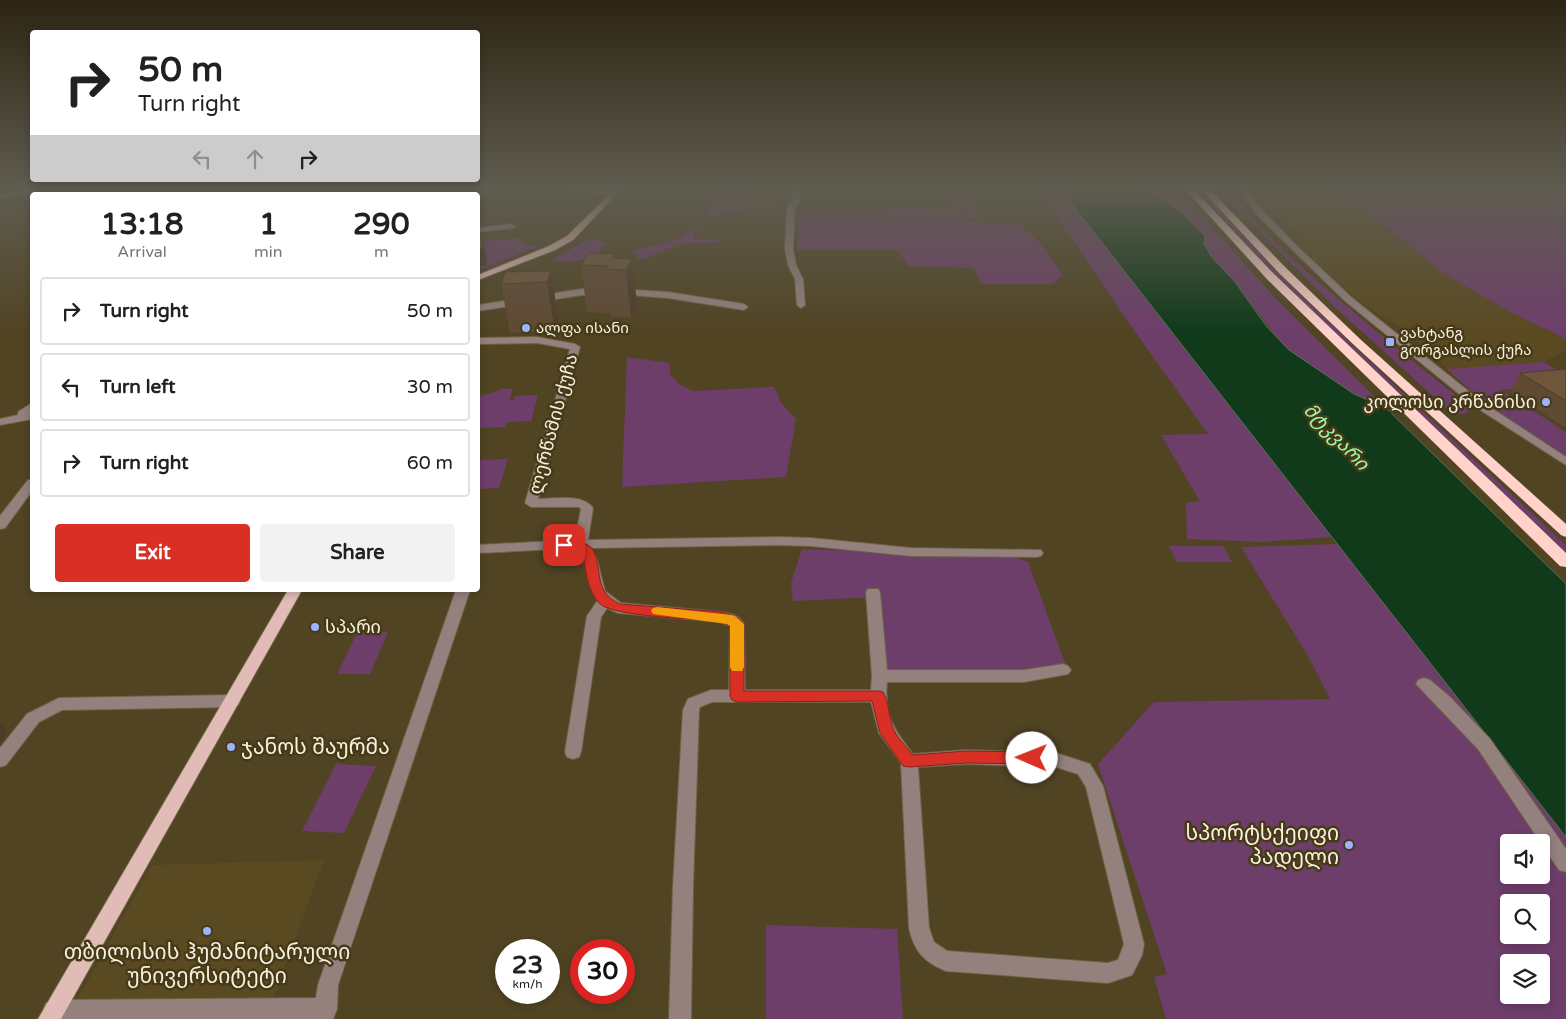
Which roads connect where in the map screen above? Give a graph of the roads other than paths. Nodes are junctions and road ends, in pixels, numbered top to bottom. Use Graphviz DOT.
graph roads {
  1 [pos="570,238"];
  2 [pos="790,238"];
  3 [pos="1235,238"];
  4 [pos="1251,238"];
  5 [pos="1284,238"];
  6 [pos="480,275"];
  7 [pos="801,305"];
  8 [pos="744,307"];
  9 [pos="480,308"];
  10 [pos="480,341"];
  11 [pos="30,409"];
  12 [pos="0,418"];
  13 [pos="0,422"];
  14 [pos="1566,462"];
  15 [pos="30,486"];
  16 [pos="0,525"];
  17 [pos="1566,532"];
  18 [pos="581,544"];
  19 [pos="480,549"];
  20 [pos="1036,553"];
  21 [pos="1566,562"];
  22 [pos="294,592"];
  23 [pos="462,592"];
  24 [pos="873,592"];
  25 [pos="604,602"];
  26 [pos="1063,670"];
  27 [pos="880,676"];
  28 [pos="1424,684"];
  29 [pos="737,696"];
  30 [pos="878,696"];
  31 [pos="232,701"];
  32 [pos="573,752"];
  33 [pos="0,760"];
  34 [pos="909,761"];
  35 [pos="1566,864"];
  36 [pos="324,1014"];
  37 [pos="52,1015"];
  38 [pos="680,1019"];
  1 -- 6 [label="main road"];
  2 -- 7 [label="street"];
  3 -- 21 [label="highway"];
  4 -- 17 [label="highway"];
  5 -- 14 [label="street"];
  8 -- 9 [label="street"];
  10 -- 18 [label="street, ლერწამის ქუჩა"];
  11 -- 12 [label="street"];
  11 -- 13 [label="street"];
  15 -- 16 [label="street"];
  18 -- 19 [label="street"];
  18 -- 20 [label="street"];
  18 -- 25 [label="street"];
  22 -- 31 [label="main road"];
  23 -- 36 [label="street"];
  24 -- 27 [label="street"];
  25 -- 29 [label="street"];
  25 -- 32 [label="street"];
  26 -- 27 [label="street"];
  27 -- 30 [label="street"];
  28 -- 35 [label="street"];
  29 -- 30 [label="street"];
  29 -- 38 [label="street"];
  30 -- 34 [label="street"];
  31 -- 33 [label="street"];
  31 -- 37 [label="main road"];
  34 -- 34 [label="street"];
  36 -- 37 [label="street"];
}
